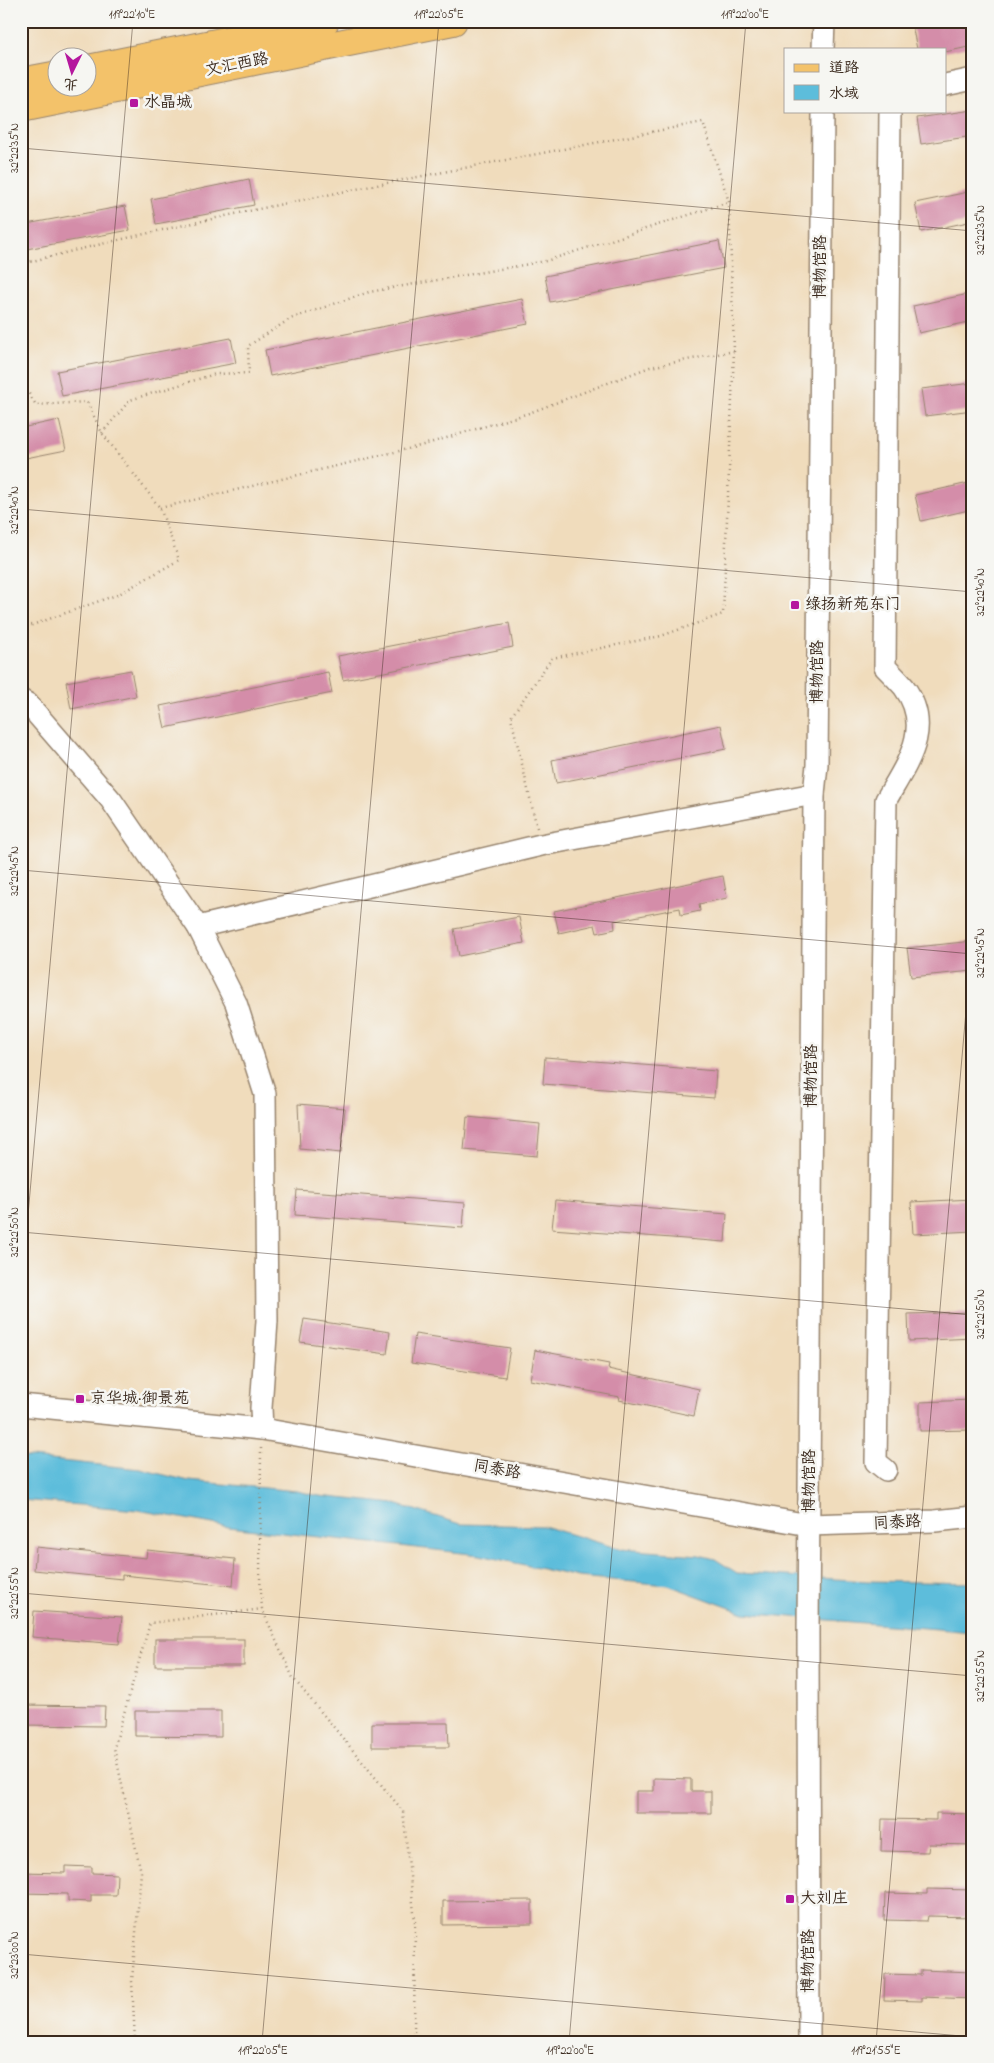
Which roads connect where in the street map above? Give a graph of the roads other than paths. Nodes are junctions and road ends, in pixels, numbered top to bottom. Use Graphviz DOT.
graph roads {
  1 [pos="325,21"];
  2 [pos="453,21"];
  3 [pos="824,21"];
  4 [pos="823,48"];
  5 [pos="98,67"];
  6 [pos="48,77"];
  7 [pos="973,79"];
  8 [pos="21,82"];
  9 [pos="946,85"];
  10 [pos="21,108"];
  11 [pos="823,112"];
  12 [pos="890,112"];
  13 [pos="21,700"];
  14 [pos="814,794"];
  15 [pos="198,927"];
  16 [pos="21,1405"];
  17 [pos="262,1429"];
  18 [pos="886,1470"];
  19 [pos="973,1517"];
  20 [pos="810,1525"];
  21 [pos="809,2042"];
  1 -- 5 [label="main road, 文汇西路"];
  2 -- 10 [label="main road, 文汇西路"];
  3 -- 4 [label="street"];
  6 -- 8 [label="main road"];
  7 -- 9 [label="street"];
  11 -- 14 [label="street, 博物馆路"];
  12 -- 18 [label="street"];
  13 -- 15 [label="street"];
  14 -- 15 [label="street"];
  14 -- 20 [label="street, 博物馆路"];
  15 -- 17 [label="street"];
  16 -- 17 [label="street, 同泰路"];
  17 -- 20 [label="street, 同泰路"];
  19 -- 20 [label="street, 同泰路"];
  20 -- 21 [label="street, 博物馆路"];
}
